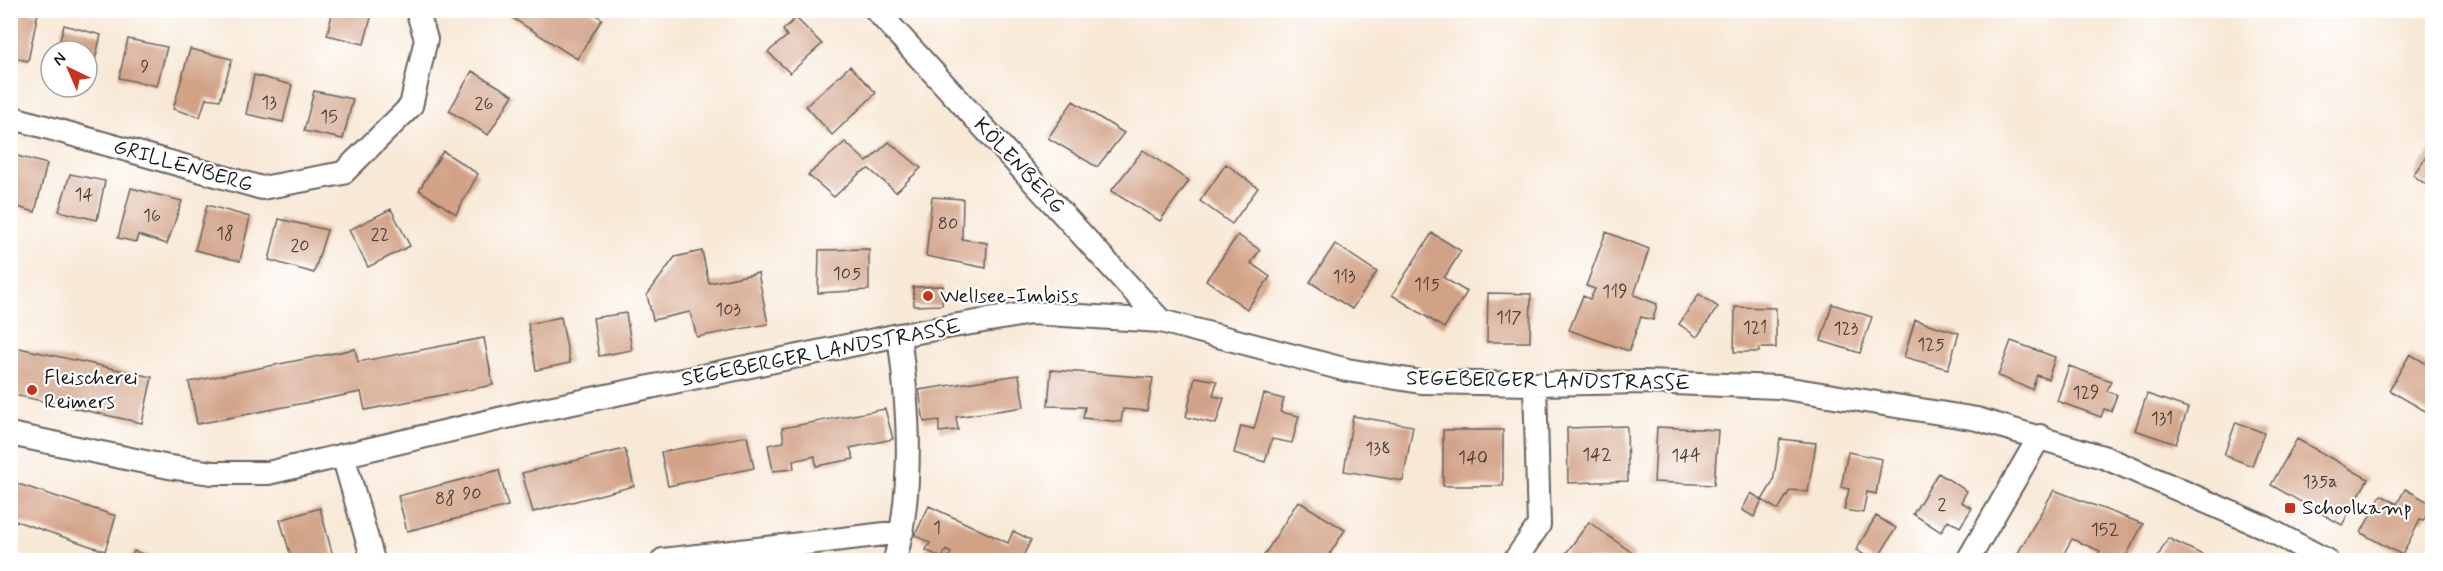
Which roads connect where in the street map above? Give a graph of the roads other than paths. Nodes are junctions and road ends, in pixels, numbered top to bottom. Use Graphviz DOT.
graph roads {
  1 [pos="417,10"];
  2 [pos="876,10"];
  3 [pos="10,117"];
  4 [pos="1161,321"];
  5 [pos="899,335"];
  6 [pos="1535,384"];
  7 [pos="10,434"];
  8 [pos="2040,436"];
  9 [pos="343,455"];
  10 [pos="902,532"];
  11 [pos="373,561"];
  12 [pos="663,561"];
  13 [pos="895,561"];
  14 [pos="1515,561"];
  15 [pos="1968,561"];
  16 [pos="2326,561"];
  1 -- 3 [label="street, GRILLENBERG"];
  2 -- 4 [label="street, KÖLENBERG"];
  4 -- 5 [label="street, SEGEBERGER LANDSTRASSE"];
  4 -- 6 [label="street, SEGEBERGER LANDSTRASSE"];
  5 -- 9 [label="street, SEGEBERGER LANDSTRASSE"];
  5 -- 10 [label="street"];
  6 -- 8 [label="street, SEGEBERGER LANDSTRASSE"];
  6 -- 14 [label="street"];
  7 -- 9 [label="street, SEGEBERGER LANDSTRASSE"];
  8 -- 15 [label="street"];
  8 -- 16 [label="street, SEGEBERGER LANDSTRASSE"];
  9 -- 11 [label="street"];
  10 -- 12 [label="street"];
  10 -- 13 [label="street"];
}
